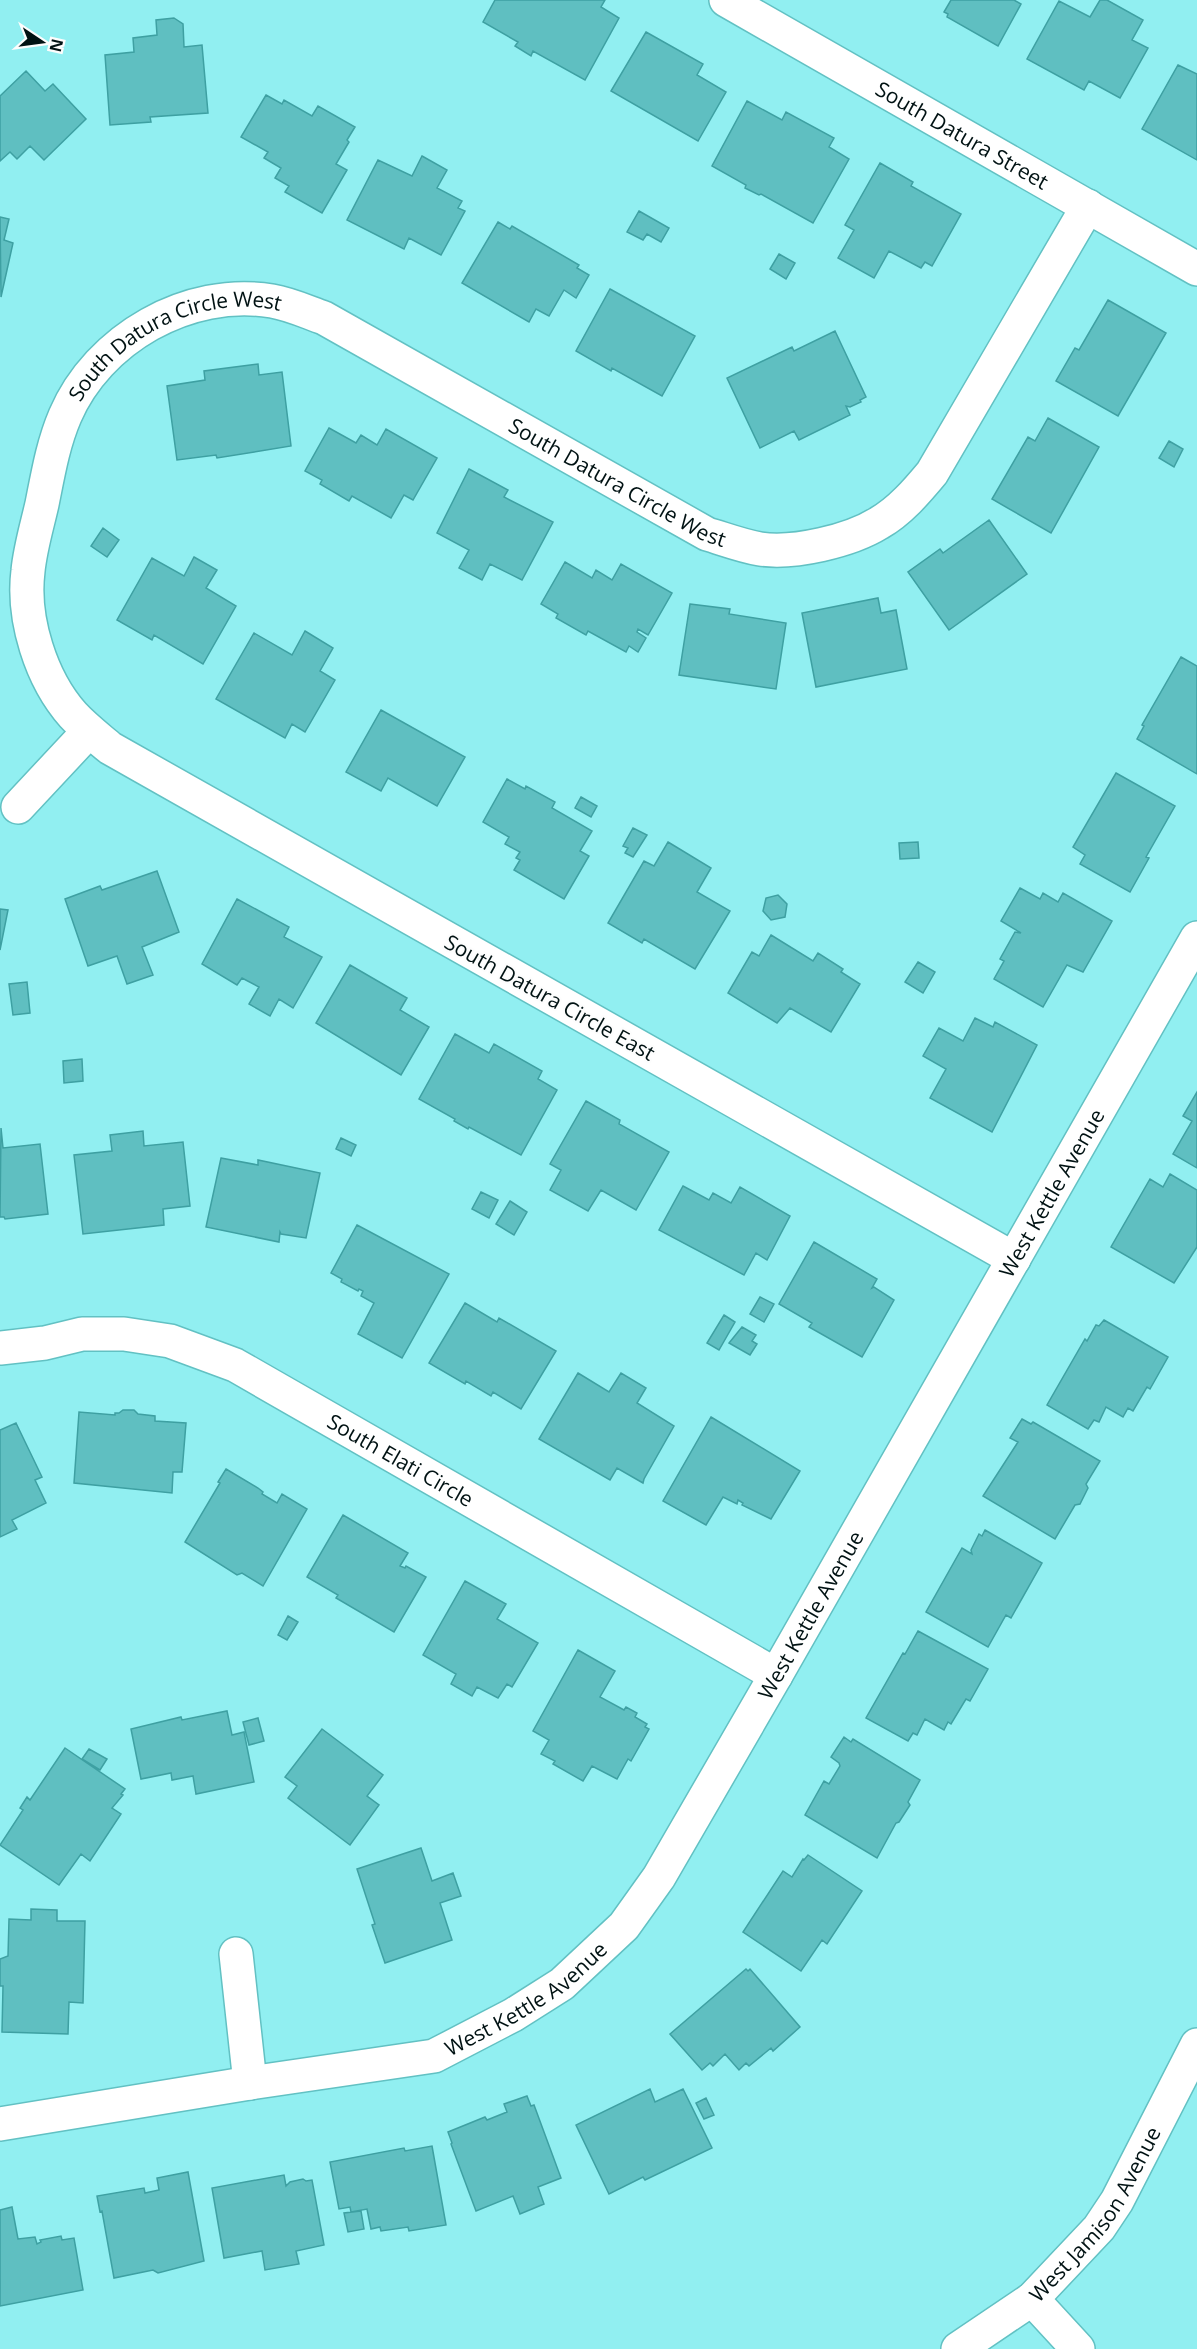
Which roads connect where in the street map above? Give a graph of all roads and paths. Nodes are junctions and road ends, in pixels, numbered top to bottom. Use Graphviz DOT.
graph roads {
  1 [pos="726,0"];
  2 [pos="1088,207"];
  3 [pos="1197,269"];
  4 [pos="58,434"];
  5 [pos="89,731"];
  6 [pos="18,807"];
  7 [pos="1197,938"];
  8 [pos="1014,1259"];
  9 [pos="0,1348"];
  10 [pos="776,1675"];
  11 [pos="236,1954"];
  12 [pos="1197,2045"];
  13 [pos="250,2083"];
  14 [pos="0,2124"];
  15 [pos="1032,2299"];
  16 [pos="958,2349"];
  17 [pos="1078,2349"];
  1 -- 2 [label="street, South Datura Street"];
  2 -- 3 [label="street, South Datura Street"];
  2 -- 4 [label="street, South Datura Circle West"];
  4 -- 5 [label="street, South Datura Circle East"];
  5 -- 6 [label="street"];
  5 -- 8 [label="street, South Datura Circle East"];
  7 -- 8 [label="street, West Kettle Avenue"];
  8 -- 10 [label="street, West Kettle Avenue"];
  9 -- 10 [label="street, South Elati Circle"];
  10 -- 13 [label="street, West Kettle Avenue"];
  11 -- 13 [label="street"];
  12 -- 15 [label="street, West Jamison Avenue"];
  13 -- 14 [label="street, West Kettle Avenue"];
  15 -- 16 [label="street, West Jamison Avenue"];
  15 -- 17 [label="street"];
}
